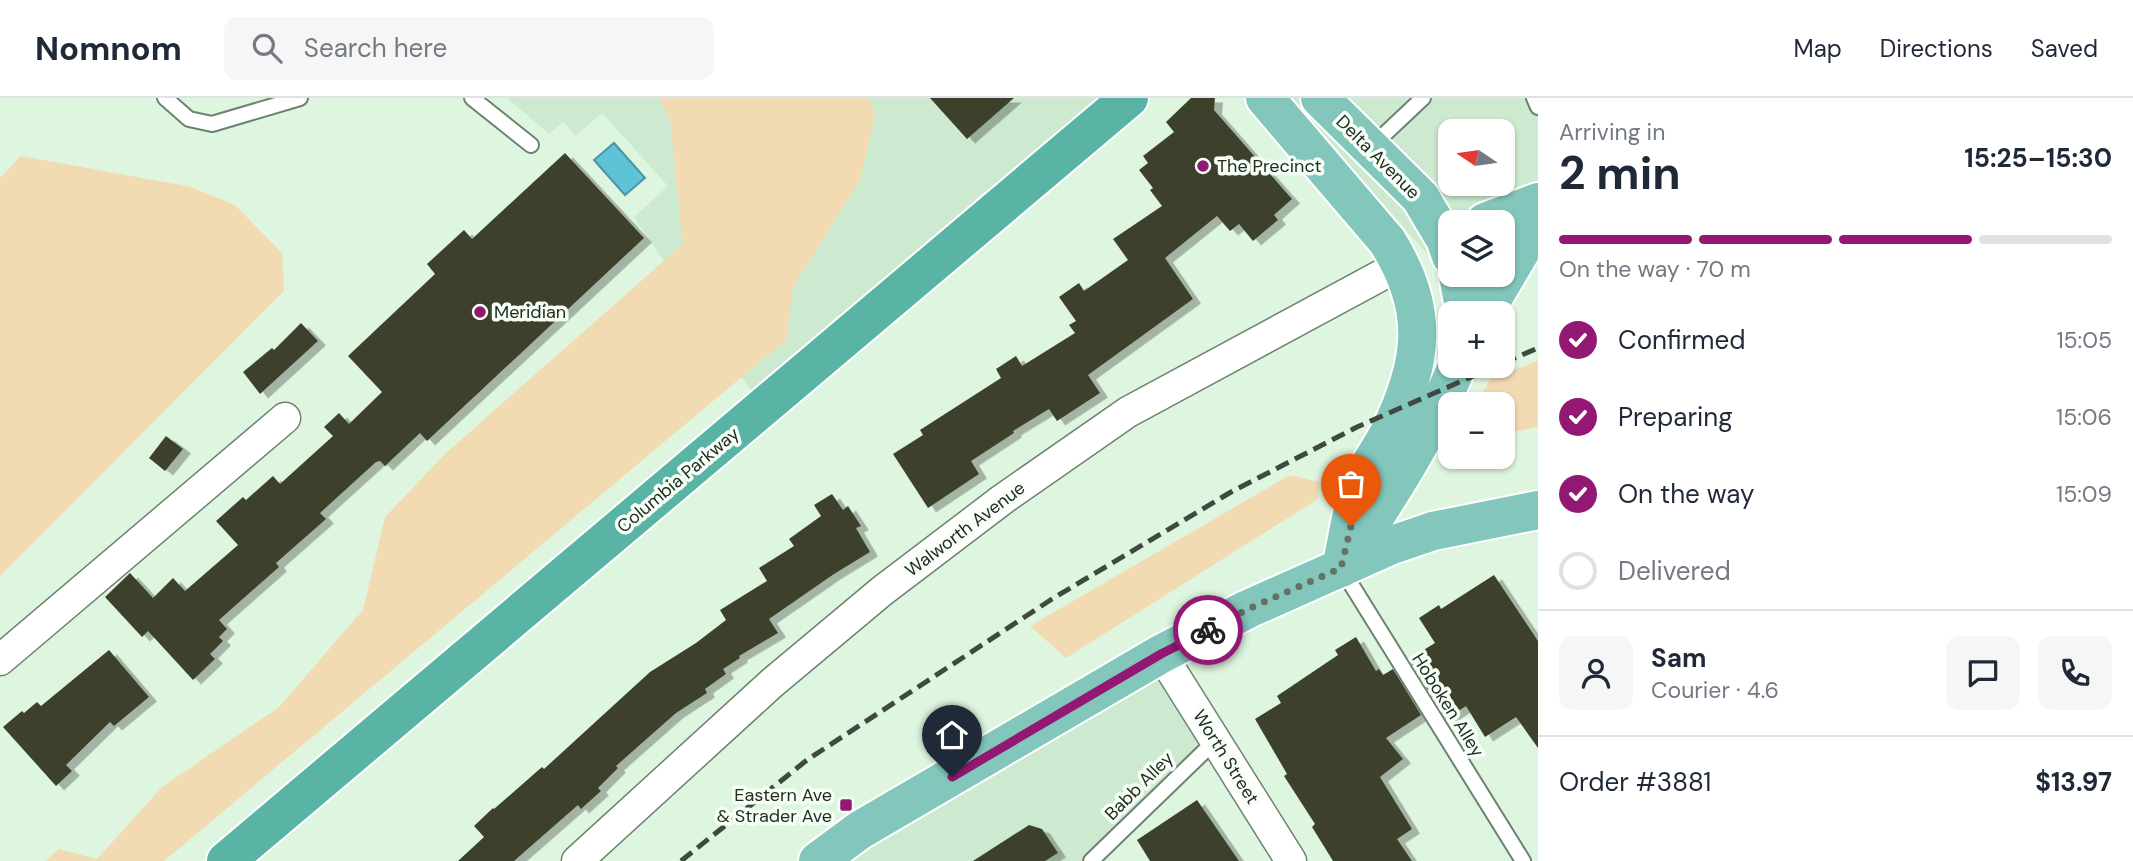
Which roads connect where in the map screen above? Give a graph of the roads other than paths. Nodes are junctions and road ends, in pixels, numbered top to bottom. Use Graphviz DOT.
graph roads {
  1 [pos="165,98"];
  2 [pos="300,98"];
  3 [pos="472,98"];
  4 [pos="1129,98"];
  5 [pos="1265,98"];
  6 [pos="1320,98"];
  7 [pos="1423,98"];
  8 [pos="1534,98"];
  9 [pos="1538,107"];
  10 [pos="531,145"];
  11 [pos="1370,148"];
  12 [pos="1538,202"];
  13 [pos="1515,211"];
  14 [pos="1538,222"];
  15 [pos="1438,226"];
  16 [pos="1438,249"];
  17 [pos="1402,264"];
  18 [pos="1491,301"];
  19 [pos="1452,378"];
  20 [pos="285,418"];
  21 [pos="1538,510"];
  22 [pos="1341,568"];
  23 [pos="1161,654"];
  24 [pos="0,660"];
  25 [pos="1216,740"];
  26 [pos="822,860"];
  27 [pos="226,861"];
  28 [pos="577,861"];
  29 [pos="1091,861"];
  30 [pos="1291,861"];
  31 [pos="1523,861"];
  1 -- 2 [label="lane"];
  3 -- 10 [label="lane"];
  4 -- 27 [label="highway, Columbia Parkway"];
  5 -- 17 [label="main road"];
  6 -- 11 [label="main road, Delta Avenue"];
  7 -- 11 [label="lane"];
  8 -- 9 [label="lane"];
  11 -- 15 [label="main road, Delta Avenue"];
  12 -- 13 [label="main road"];
  14 -- 18 [label="main road"];
  16 -- 17 [label="main road"];
  17 -- 22 [label="main road"];
  17 -- 28 [label="street, Walworth Avenue"];
  19 -- 22 [label="main road"];
  20 -- 24 [label="street"];
  21 -- 22 [label="main road"];
  22 -- 23 [label="main road"];
  22 -- 31 [label="lane, Hoboken Alley"];
  23 -- 25 [label="street, Worth Street"];
  23 -- 26 [label="main road"];
  25 -- 29 [label="lane, Babb Alley"];
  25 -- 30 [label="street, Worth Street"];
}
